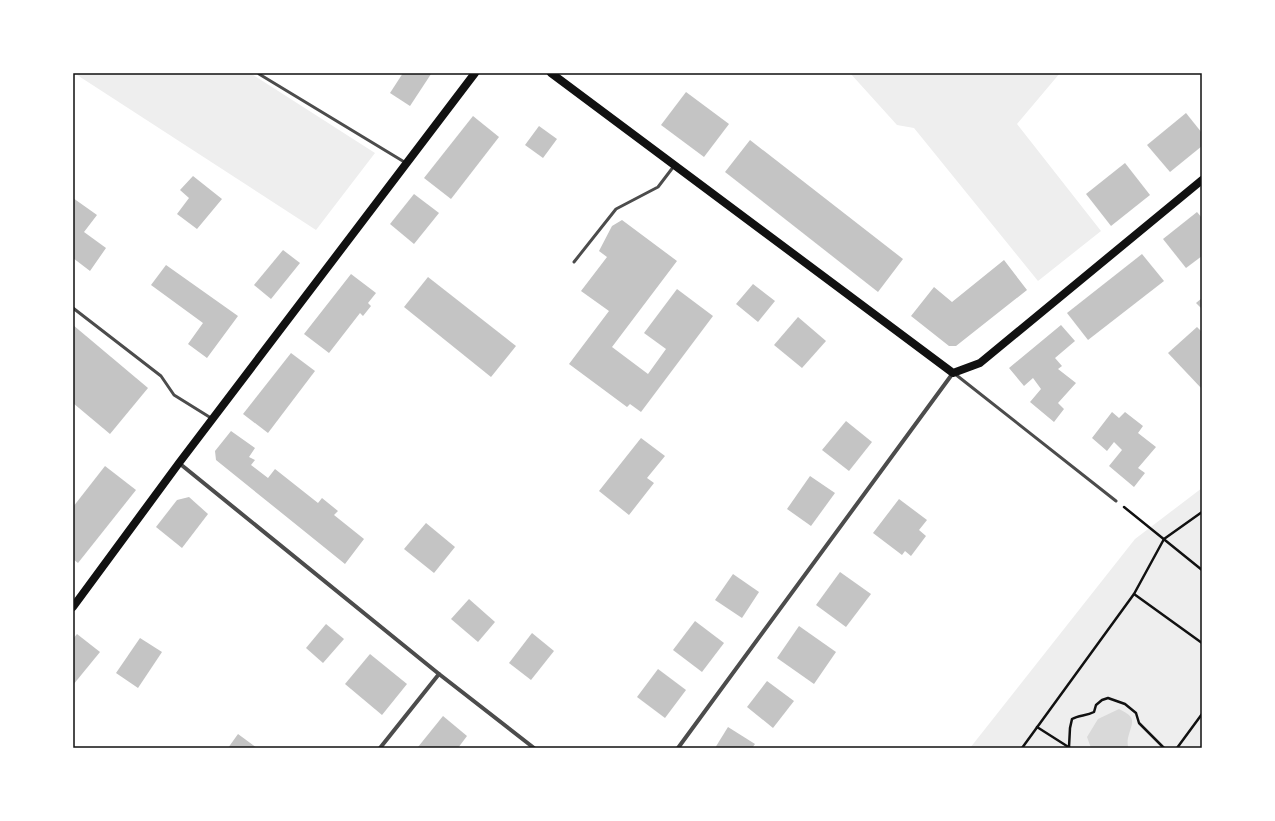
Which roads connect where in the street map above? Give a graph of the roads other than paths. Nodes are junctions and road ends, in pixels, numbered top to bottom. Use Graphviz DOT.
graph roads {
  1 [pos="475,73"];
  2 [pos="551,73"];
  3 [pos="259,74"];
  4 [pos="406,164"];
  5 [pos="675,165"];
  6 [pos="1202,180"];
  7 [pos="574,262"];
  8 [pos="73,308"];
  9 [pos="953,373"];
  10 [pos="212,419"];
  11 [pos="179,463"];
  12 [pos="1116,501"];
  13 [pos="74,602"];
  14 [pos="439,674"];
  15 [pos="380,748"];
  16 [pos="534,748"];
  17 [pos="678,748"];
  1 -- 4 [label="main road"];
  2 -- 5 [label="main road"];
  3 -- 4 [label="lane"];
  4 -- 10 [label="main road"];
  5 -- 7 [label="lane"];
  5 -- 9 [label="main road"];
  6 -- 9 [label="main road"];
  8 -- 10 [label="lane"];
  9 -- 12 [label="lane"];
  9 -- 17 [label="street"];
  10 -- 11 [label="main road"];
  11 -- 13 [label="main road"];
  11 -- 14 [label="street"];
  14 -- 15 [label="street"];
  14 -- 16 [label="street"];
}
